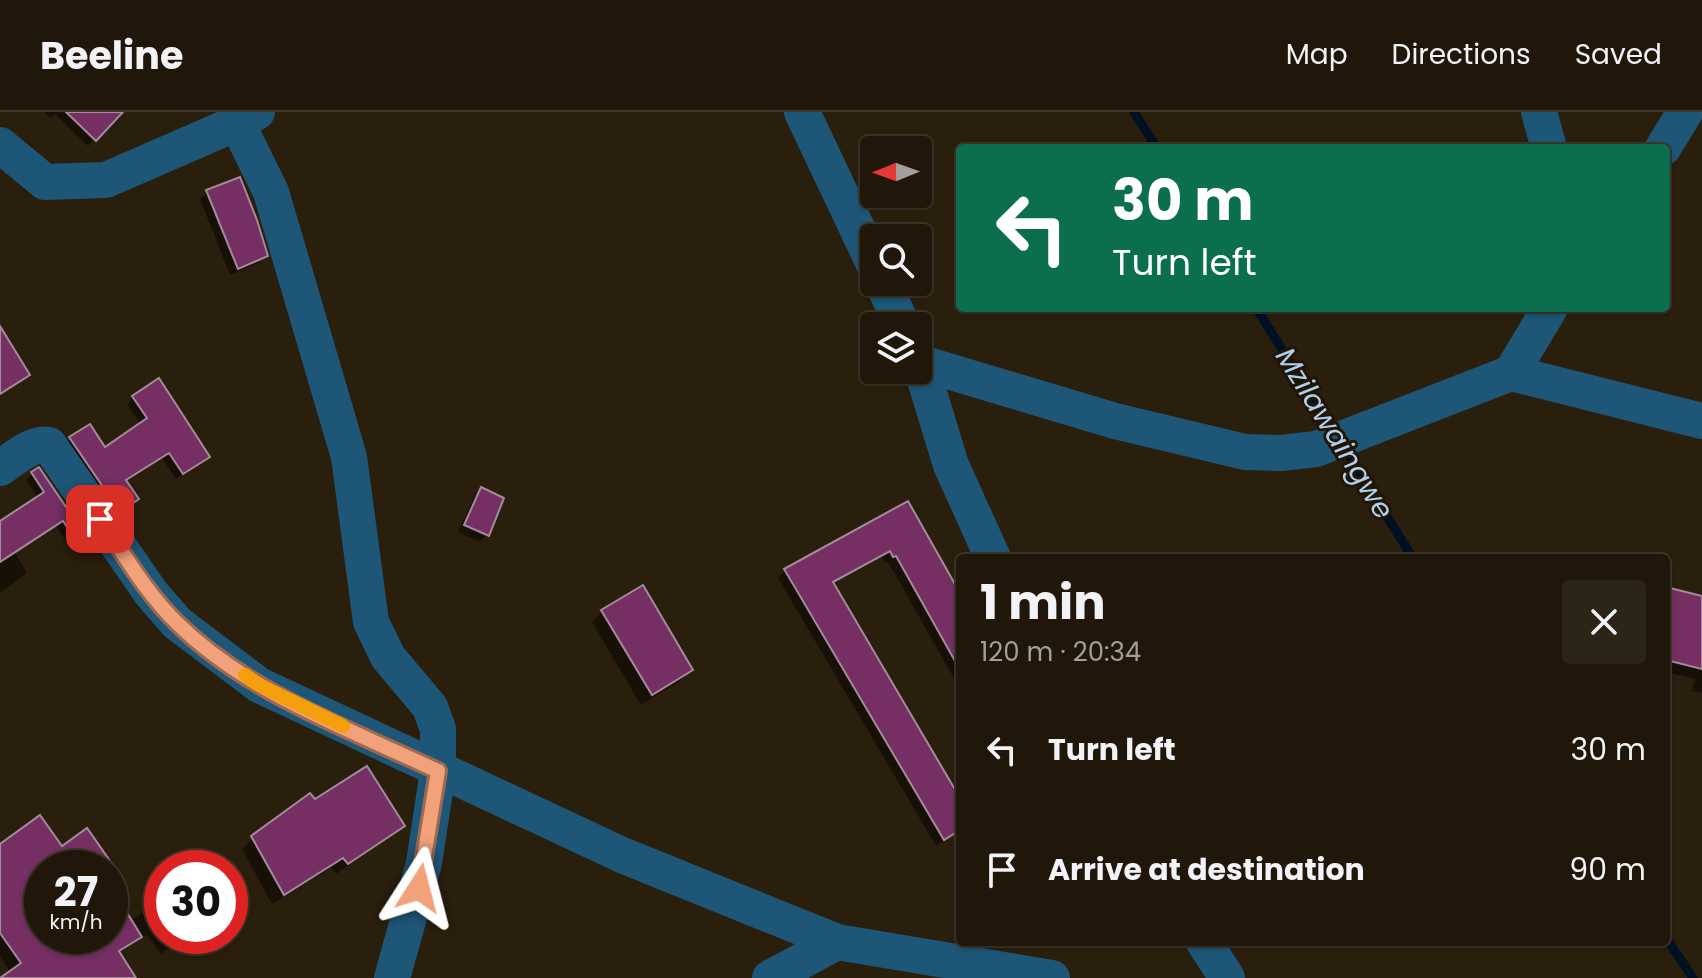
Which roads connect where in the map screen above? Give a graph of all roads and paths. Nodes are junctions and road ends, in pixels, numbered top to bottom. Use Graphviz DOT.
graph roads {
  1 [pos="802,112"];
  2 [pos="1539,112"];
  3 [pos="1685,112"];
  4 [pos="247,118"];
  5 [pos="1548,144"];
  6 [pos="1665,144"];
  7 [pos="0,145"];
  8 [pos="860,234"];
  9 [pos="1548,312"];
  10 [pos="932,364"];
  11 [pos="1511,373"];
  12 [pos="926,384"];
  13 [pos="1702,421"];
  14 [pos="0,468"];
  15 [pos="991,554"];
  16 [pos="438,771"];
  17 [pos="837,942"];
  18 [pos="1207,946"];
  19 [pos="1015,975"];
  20 [pos="392,978"];
  21 [pos="770,978"];
  22 [pos="1052,978"];
  23 [pos="1227,978"];
  1 -- 8 [label="street"];
  2 -- 5 [label="street"];
  3 -- 6 [label="street"];
  4 -- 7 [label="street"];
  4 -- 16 [label="street"];
  9 -- 11 [label="street"];
  10 -- 11 [label="street"];
  11 -- 13 [label="street"];
  12 -- 15 [label="street"];
  14 -- 16 [label="street"];
  16 -- 17 [label="street"];
  16 -- 20 [label="street"];
  17 -- 19 [label="street"];
  17 -- 21 [label="street"];
  18 -- 23 [label="street"];
  19 -- 22 [label="street"];
}
